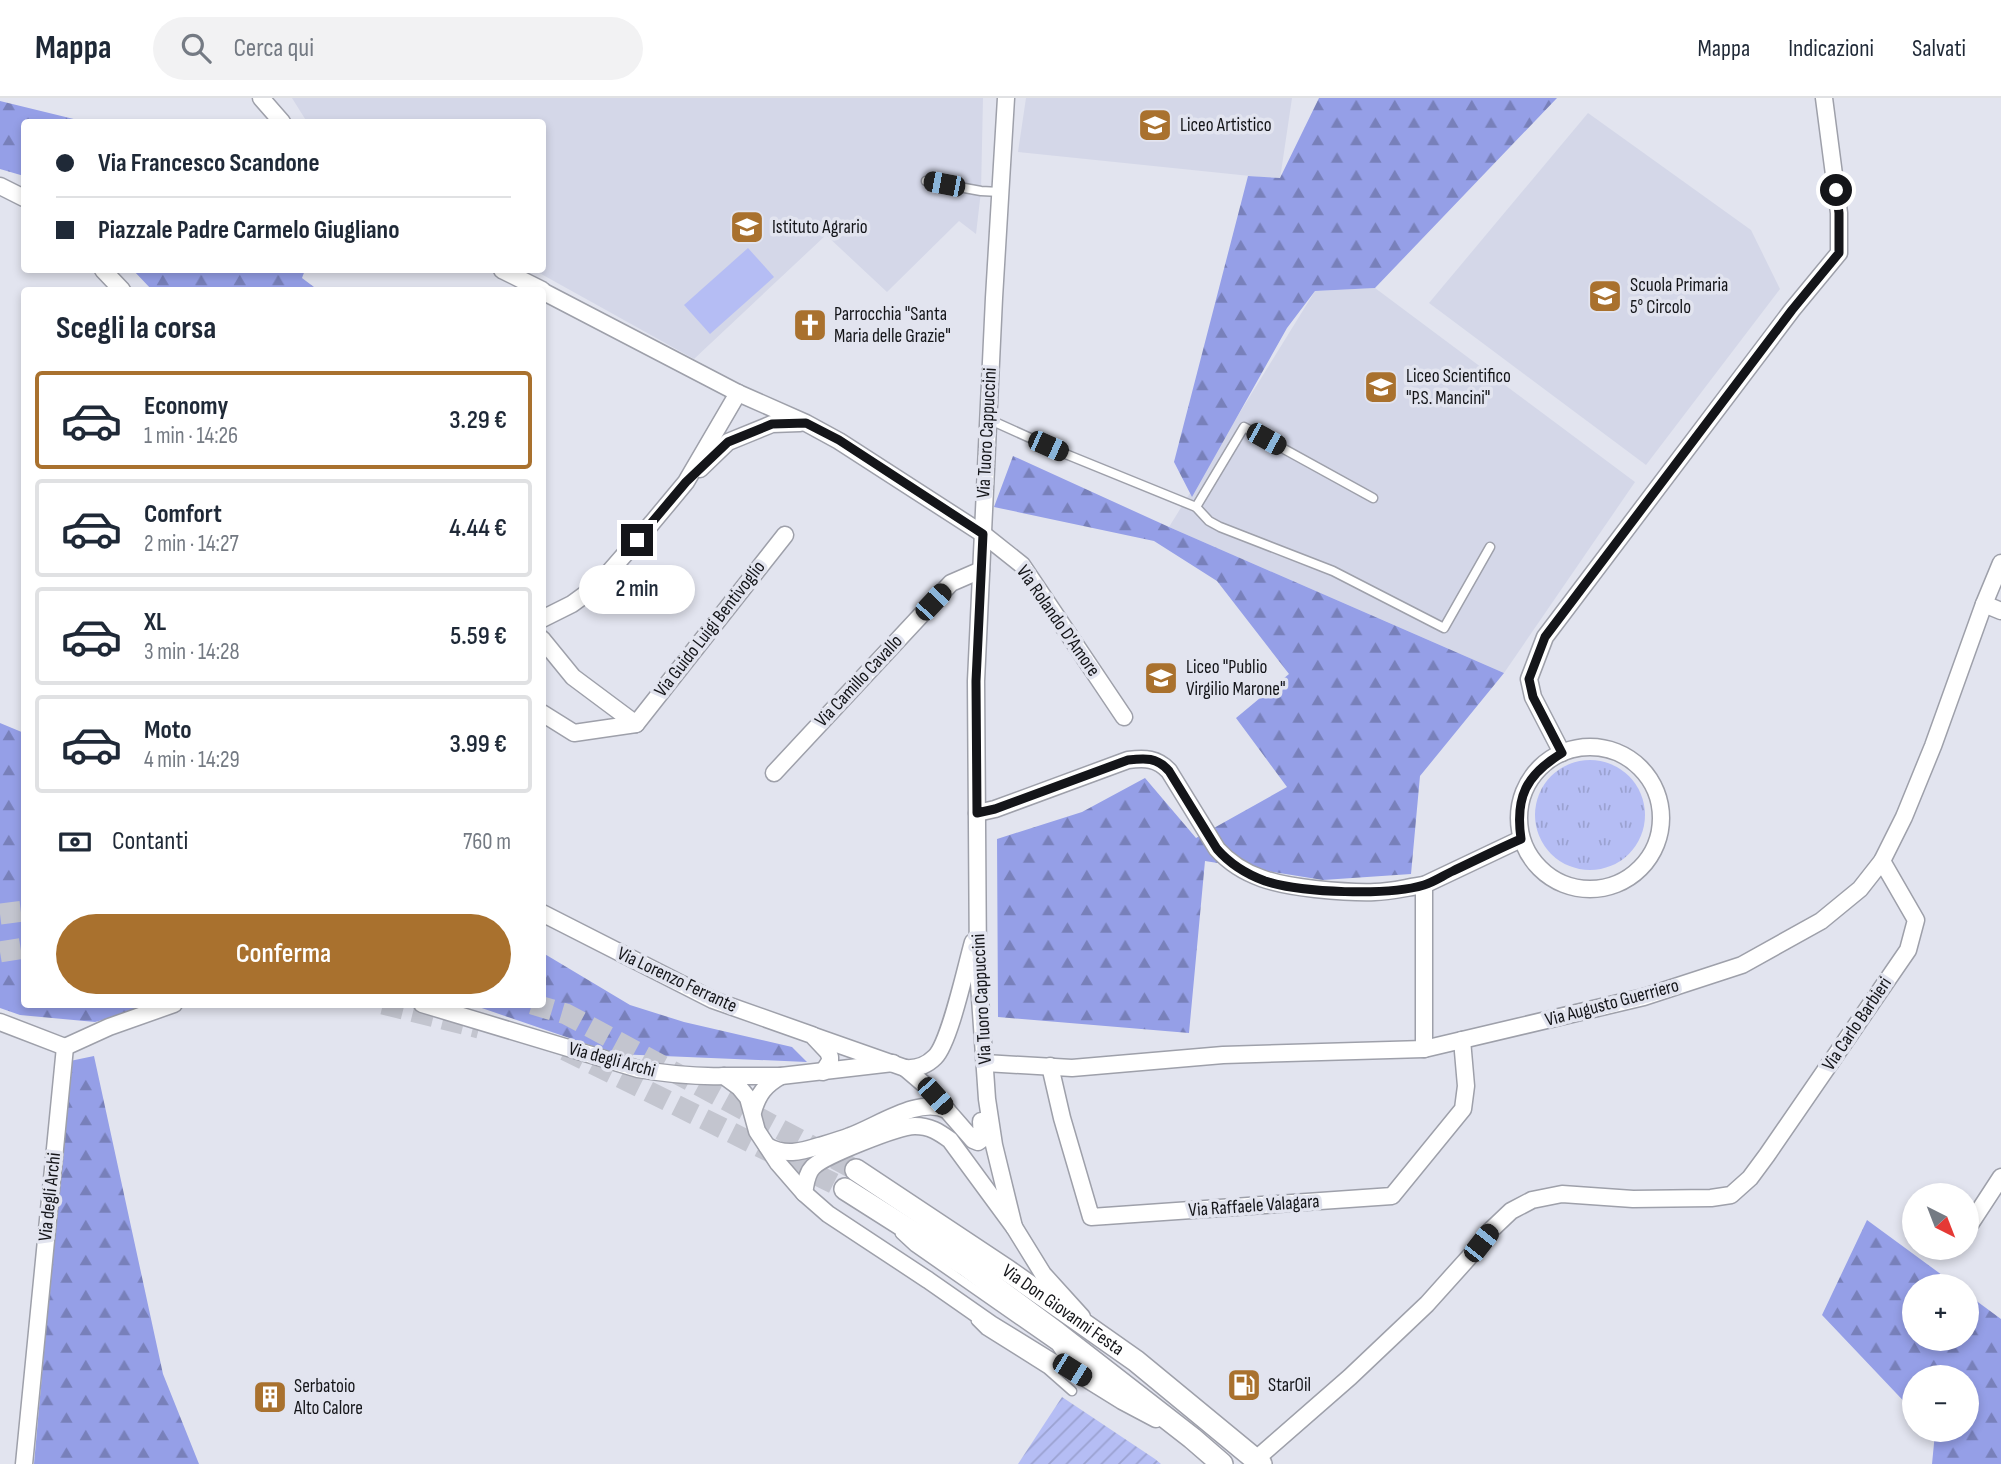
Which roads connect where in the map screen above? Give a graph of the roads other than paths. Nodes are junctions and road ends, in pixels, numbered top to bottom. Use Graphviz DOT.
graph roads {
  1 [pos="261,98"];
  2 [pos="1006,98"];
  3 [pos="1824,98"];
  4 [pos="279,119"];
  5 [pos="926,181"];
  6 [pos="0,187"];
  7 [pos="1000,192"];
  8 [pos="21,197"];
  9 [pos="106,273"];
  10 [pos="508,273"];
  11 [pos="119,287"];
  12 [pos="534,287"];
  13 [pos="546,293"];
  14 [pos="738,393"];
  15 [pos="988,419"];
  16 [pos="806,423"];
  17 [pos="686,482"];
  18 [pos="1373,498"];
  19 [pos="1196,507"];
  20 [pos="983,534"];
  21 [pos="785,535"];
  22 [pos="1490,547"];
  23 [pos="2001,563"];
  24 [pos="981,570"];
  25 [pos="1984,604"];
  26 [pos="2001,611"];
  27 [pos="546,617"];
  28 [pos="546,644"];
  29 [pos="546,716"];
  30 [pos="1124,718"];
  31 [pos="636,724"];
  32 [pos="1562,753"];
  33 [pos="774,772"];
  34 [pos="977,813"];
  35 [pos="1521,839"];
  36 [pos="1882,862"];
  37 [pos="1424,885"];
  38 [pos="546,915"];
  39 [pos="978,923"];
  40 [pos="163,1008"];
  41 [pos="435,1008"];
  42 [pos="0,1022"];
  43 [pos="812,1035"];
  44 [pos="1462,1040"];
  45 [pos="65,1047"];
  46 [pos="1424,1049"];
  47 [pos="985,1063"];
  48 [pos="899,1065"];
  49 [pos="1050,1066"];
  50 [pos="823,1072"];
  51 [pos="724,1076"];
  52 [pos="781,1076"];
  53 [pos="986,1099"];
  54 [pos="948,1111"];
  55 [pos="753,1112"];
  56 [pos="765,1145"];
  57 [pos="856,1170"];
  58 [pos="2001,1177"];
  59 [pos="845,1189"];
  60 [pos="804,1193"];
  61 [pos="876,1209"];
  62 [pos="1979,1211"];
  63 [pos="1014,1227"];
  64 [pos="949,1295"];
  65 [pos="1090,1327"];
  66 [pos="1072,1370"];
  67 [pos="1072,1391"];
  68 [pos="1192,1438"];
  69 [pos="1258,1462"];
  70 [pos="24,1464"];
  71 [pos="1222,1464"];
  1 -- 4 [label="street"];
  2 -- 7 [label="street, Via Tuoro Cappuccini"];
  3 -- 32 [label="street"];
  5 -- 7 [label="lane"];
  6 -- 8 [label="street"];
  7 -- 15 [label="street, Via Tuoro Cappuccini"];
  9 -- 11 [label="street"];
  10 -- 12 [label="street, Via Rolando D'Amore"];
  13 -- 14 [label="street, Via Rolando D'Amore"];
  14 -- 16 [label="street, Via Rolando D'Amore"];
  14 -- 17 [label="street"];
  15 -- 19 [label="lane"];
  15 -- 20 [label="street, Via Tuoro Cappuccini"];
  16 -- 17 [label="street"];
  16 -- 20 [label="street, Via Rolando D'Amore"];
  17 -- 27 [label="street"];
  18 -- 19 [label="lane"];
  19 -- 22 [label="lane"];
  20 -- 24 [label="street, Via Tuoro Cappuccini"];
  20 -- 30 [label="street, Via Rolando D'Amore"];
  21 -- 31 [label="street, Via Guido Luigi Bentivoglio"];
  23 -- 25 [label="street, Via Augusto Guerriero"];
  24 -- 33 [label="street, Via Camillo Cavallo"];
  24 -- 34 [label="street, Via Tuoro Cappuccini"];
  25 -- 26 [label="street"];
  25 -- 36 [label="street, Via Augusto Guerriero"];
  28 -- 31 [label="street"];
  29 -- 31 [label="street"];
  32 -- 35 [label="street"];
  32 -- 35 [label="street"];
  34 -- 37 [label="street"];
  34 -- 39 [label="street, Via Tuoro Cappuccini"];
  35 -- 37 [label="street"];
  36 -- 44 [label="street, Via Augusto Guerriero"];
  36 -- 69 [label="street, Via Carlo Barbieri"];
  37 -- 46 [label="street"];
  38 -- 43 [label="street, Via Lorenzo Ferrante"];
  39 -- 47 [label="street, Via Tuoro Cappuccini"];
  39 -- 48 [label="street, Via degli Archi"];
  40 -- 45 [label="street"];
  41 -- 51 [label="street, Via degli Archi"];
  42 -- 45 [label="street"];
  43 -- 48 [label="street, Via Lorenzo Ferrante"];
  43 -- 50 [label="street"];
  44 -- 46 [label="street, Via Augusto Guerriero"];
  44 -- 49 [label="street, Via Raffaele Valagara"];
  45 -- 70 [label="street, Via degli Archi"];
  46 -- 49 [label="street, Via Augusto Guerriero"];
  47 -- 49 [label="street, Via Augusto Guerriero"];
  47 -- 53 [label="street, Via Tuoro Cappuccini"];
  48 -- 50 [label="street, Via degli Archi"];
  48 -- 54 [label="street"];
  50 -- 52 [label="street, Via degli Archi"];
  51 -- 52 [label="street, Via degli Archi"];
  51 -- 55 [label="street"];
  52 -- 55 [label="street"];
  53 -- 54 [label="street"];
  53 -- 63 [label="street, Via Tuoro Cappuccini"];
  54 -- 56 [label="street"];
  55 -- 56 [label="street"];
  56 -- 60 [label="street"];
  57 -- 65 [label="main road, Via Don Giovanni Festa"];
  58 -- 62 [label="street"];
  59 -- 61 [label="main road, Via Don Giovanni Festa"];
  60 -- 63 [label="street"];
  60 -- 64 [label="street"];
  61 -- 66 [label="lane"];
  61 -- 68 [label="main road, Via Don Giovanni Festa"];
  63 -- 65 [label="street"];
  64 -- 66 [label="street"];
  64 -- 67 [label="lane"];
  65 -- 69 [label="main road, Via Don Giovanni Festa"];
  66 -- 68 [label="street"];
  68 -- 71 [label="main road, Via Don Giovanni Festa"];
}
